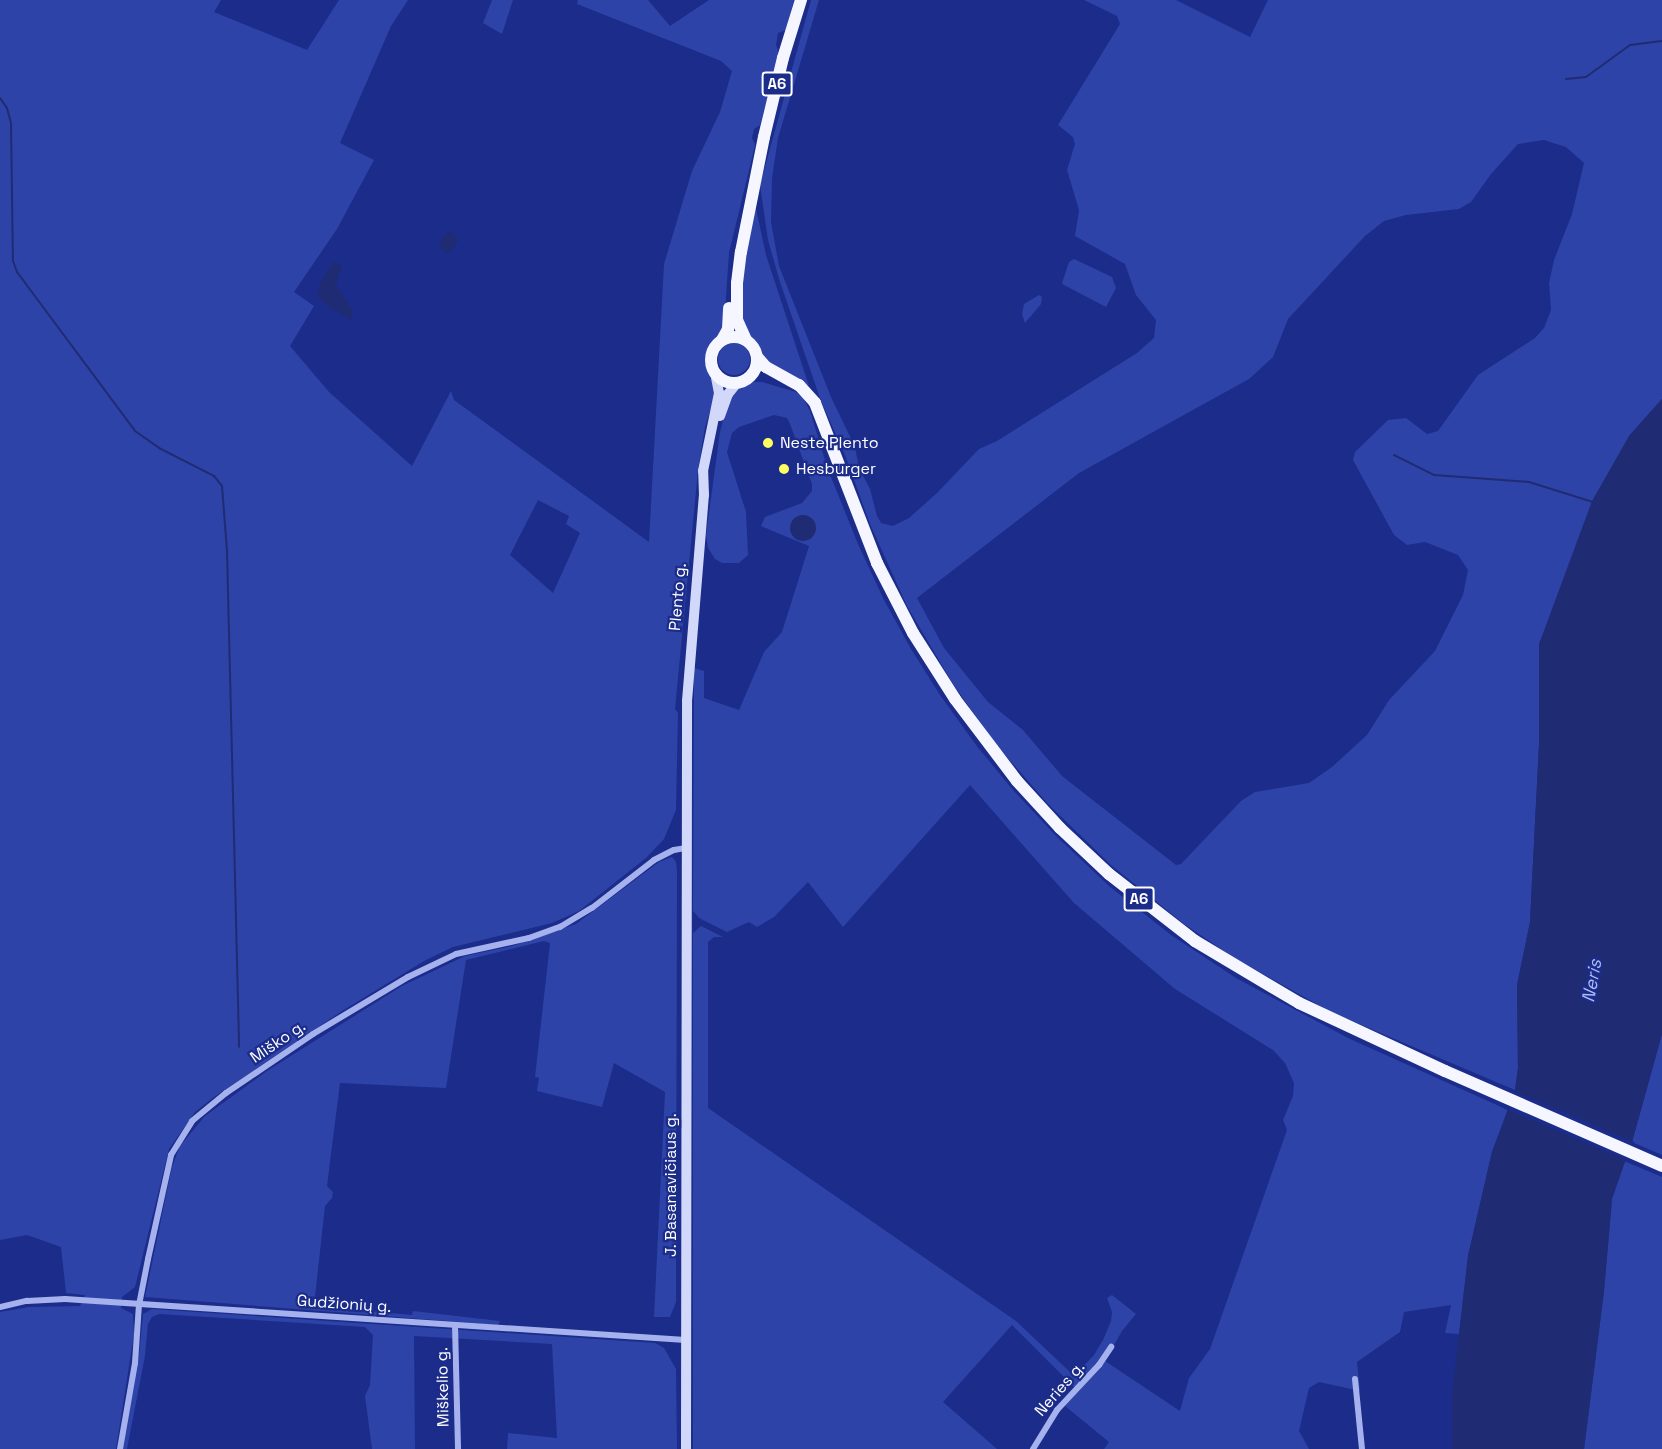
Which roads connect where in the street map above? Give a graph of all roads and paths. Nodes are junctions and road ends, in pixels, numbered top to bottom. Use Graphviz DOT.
graph roads {
  1 [pos="801,0"];
  2 [pos="756,170"];
  3 [pos="722,340"];
  4 [pos="746,340"];
  5 [pos="757,357"];
  6 [pos="715,373"];
  7 [pos="742,380"];
  8 [pos="808,394"];
  9 [pos="704,495"];
  10 [pos="685,848"];
  11 [pos="1662,1166"];
  12 [pos="139,1305"];
  13 [pos="0,1307"];
  14 [pos="455,1325"];
  15 [pos="686,1340"];
  16 [pos="1111,1347"];
  17 [pos="1355,1379"];
  18 [pos="120,1449"];
  19 [pos="458,1449"];
  20 [pos="686,1449"];
  21 [pos="1033,1449"];
  22 [pos="1362,1449"];
  1 -- 2 [label="highway, A6"];
  2 -- 3 [label="highway, A6"];
  2 -- 4 [label="highway, A6"];
  3 -- 4 [label="highway"];
  3 -- 6 [label="highway"];
  4 -- 5 [label="highway"];
  5 -- 7 [label="highway"];
  5 -- 8 [label="highway, A6"];
  6 -- 7 [label="highway"];
  6 -- 9 [label="main road, Plento g."];
  7 -- 8 [label="highway"];
  7 -- 9 [label="main road, Plento g."];
  8 -- 11 [label="highway, A6"];
  9 -- 10 [label="main road, Plento g."];
  10 -- 12 [label="street, Miško g."];
  10 -- 15 [label="main road, J. Basanavičiaus g."];
  12 -- 13 [label="street, Gudžionių g."];
  12 -- 14 [label="street, Gudžionių g."];
  12 -- 18 [label="street, Miško g."];
  14 -- 15 [label="street, Gudžionių g."];
  14 -- 19 [label="street, Miškelio g."];
  15 -- 20 [label="main road, J. Basanavičiaus g."];
  16 -- 21 [label="street, Neries g."];
  17 -- 22 [label="street"];
}
